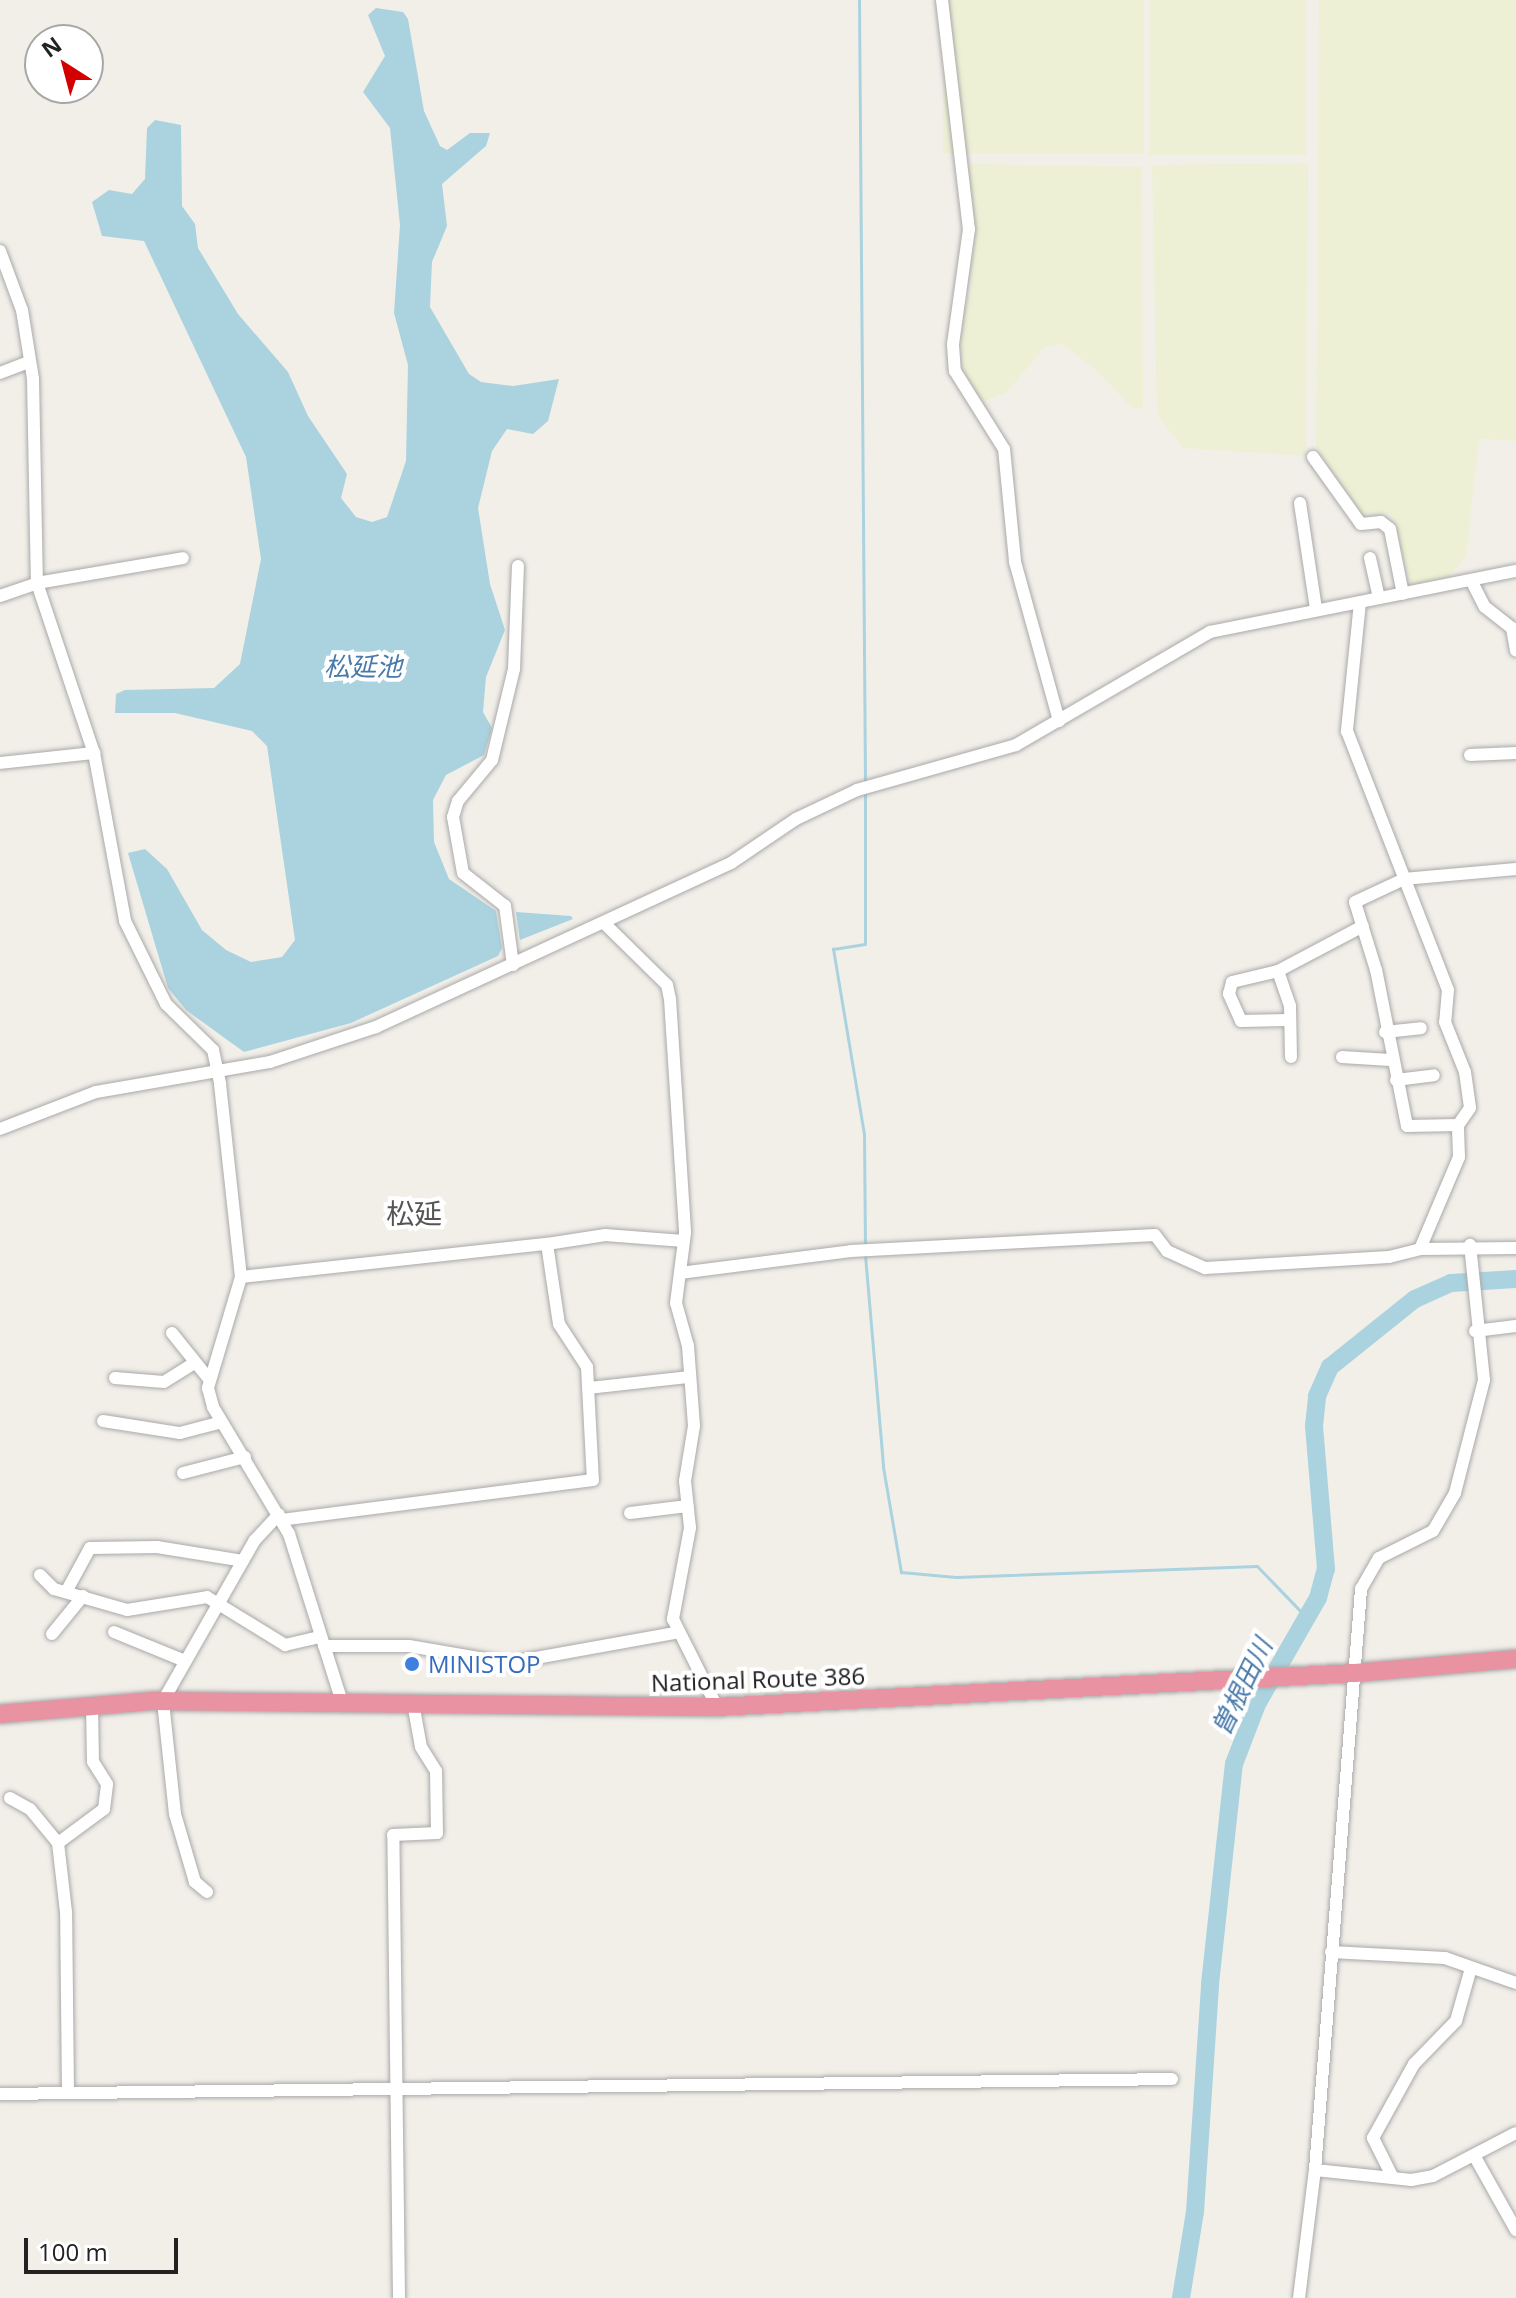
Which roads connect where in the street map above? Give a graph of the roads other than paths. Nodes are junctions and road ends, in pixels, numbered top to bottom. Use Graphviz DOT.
graph roads {
  1 [pos="942,0"];
  2 [pos="0,251"];
  3 [pos="29,362"];
  4 [pos="0,373"];
  5 [pos="1313,457"];
  6 [pos="1300,503"];
  7 [pos="183,558"];
  8 [pos="1370,558"];
  9 [pos="518,566"];
  10 [pos="1516,571"];
  11 [pos="1471,580"];
  12 [pos="37,583"];
  13 [pos="1403,594"];
  14 [pos="0,596"];
  15 [pos="1379,598"];
  16 [pos="1360,602"];
  17 [pos="1316,609"];
  18 [pos="1516,651"];
  19 [pos="1059,721"];
  20 [pos="94,753"];
  21 [pos="1516,753"];
  22 [pos="1470,755"];
  23 [pos="0,763"];
  24 [pos="1516,869"];
  25 [pos="1404,879"];
  26 [pos="604,923"];
  27 [pos="1363,926"];
  28 [pos="513,965"];
  29 [pos="1278,971"];
  30 [pos="1287,1020"];
  31 [pos="1421,1028"];
  32 [pos="1385,1032"];
  33 [pos="1291,1057"];
  34 [pos="1342,1057"];
  35 [pos="1390,1060"];
  36 [pos="216,1071"];
  37 [pos="1434,1075"];
  38 [pos="1396,1080"];
  39 [pos="1458,1125"];
  40 [pos="0,1129"];
  41 [pos="684,1241"];
  42 [pos="547,1244"];
  43 [pos="1516,1248"];
  44 [pos="1420,1249"];
  45 [pos="1470,1251"];
  46 [pos="680,1273"];
  47 [pos="241,1277"];
  48 [pos="1516,1326"];
  49 [pos="1475,1331"];
  50 [pos="172,1333"];
  51 [pos="194,1363"];
  52 [pos="688,1377"];
  53 [pos="115,1378"];
  54 [pos="209,1379"];
  55 [pos="589,1388"];
  56 [pos="103,1421"];
  57 [pos="222,1422"];
  58 [pos="245,1457"];
  59 [pos="183,1473"];
  60 [pos="688,1506"];
  61 [pos="630,1513"];
  62 [pos="280,1517"];
  63 [pos="243,1561"];
  64 [pos="40,1575"];
  65 [pos="66,1592"];
  66 [pos="83,1596"];
  67 [pos="218,1601"];
  68 [pos="114,1632"];
  69 [pos="675,1633"];
  70 [pos="52,1634"];
  71 [pos="323,1642"];
  72 [pos="1516,1659"];
  73 [pos="185,1661"];
  74 [pos="1355,1673"];
  75 [pos="163,1701"];
  76 [pos="342,1702"];
  77 [pos="413,1703"];
  78 [pos="92,1704"];
  79 [pos="717,1707"];
  80 [pos="0,1714"];
  81 [pos="10,1798"];
  82 [pos="58,1843"];
  83 [pos="207,1892"];
  84 [pos="1331,1952"];
  85 [pos="1471,1968"];
  86 [pos="1516,1983"];
  87 [pos="1172,2079"];
  88 [pos="396,2089"];
  89 [pos="68,2093"];
  90 [pos="0,2094"];
  91 [pos="1516,2132"];
  92 [pos="1475,2157"];
  93 [pos="1315,2170"];
  94 [pos="1393,2178"];
  95 [pos="1516,2230"];
  96 [pos="399,2298"];
  97 [pos="1299,2298"];
  1 -- 19 [label="street"];
  2 -- 3 [label="street"];
  3 -- 4 [label="street"];
  3 -- 12 [label="street"];
  5 -- 13 [label="street"];
  6 -- 17 [label="street"];
  7 -- 12 [label="street"];
  8 -- 15 [label="street"];
  9 -- 28 [label="street"];
  10 -- 11 [label="street"];
  11 -- 13 [label="street"];
  11 -- 18 [label="street"];
  12 -- 14 [label="street"];
  12 -- 20 [label="street"];
  13 -- 15 [label="street"];
  15 -- 16 [label="street"];
  16 -- 17 [label="street"];
  16 -- 25 [label="street"];
  17 -- 19 [label="street"];
  19 -- 26 [label="street"];
  20 -- 23 [label="street"];
  20 -- 36 [label="street"];
  21 -- 22 [label="street"];
  24 -- 25 [label="street"];
  25 -- 27 [label="street"];
  25 -- 39 [label="street"];
  26 -- 28 [label="street"];
  26 -- 41 [label="street"];
  27 -- 29 [label="street"];
  27 -- 32 [label="street"];
  28 -- 36 [label="street"];
  29 -- 30 [label="street"];
  29 -- 30 [label="street"];
  30 -- 33 [label="street"];
  31 -- 32 [label="street"];
  32 -- 35 [label="street"];
  34 -- 35 [label="street"];
  35 -- 38 [label="street"];
  36 -- 40 [label="street"];
  36 -- 47 [label="street"];
  37 -- 38 [label="street"];
  38 -- 39 [label="street"];
  39 -- 44 [label="street"];
  41 -- 42 [label="street"];
  41 -- 46 [label="street"];
  42 -- 47 [label="street"];
  42 -- 55 [label="street"];
  43 -- 45 [label="street"];
  44 -- 45 [label="street"];
  44 -- 46 [label="street"];
  45 -- 49 [label="street"];
  46 -- 52 [label="street"];
  47 -- 54 [label="street"];
  48 -- 49 [label="street"];
  49 -- 74 [label="street"];
  50 -- 51 [label="street"];
  51 -- 53 [label="street"];
  51 -- 54 [label="street"];
  52 -- 55 [label="street"];
  52 -- 60 [label="street"];
  54 -- 57 [label="street"];
  55 -- 62 [label="street"];
  56 -- 57 [label="street"];
  57 -- 58 [label="street"];
  58 -- 59 [label="street"];
  58 -- 62 [label="street"];
  60 -- 61 [label="street"];
  60 -- 69 [label="street"];
  62 -- 63 [label="street"];
  62 -- 71 [label="street"];
  63 -- 65 [label="street"];
  63 -- 67 [label="street"];
  64 -- 65 [label="street"];
  65 -- 66 [label="street"];
  66 -- 67 [label="street"];
  66 -- 70 [label="street"];
  67 -- 71 [label="street"];
  67 -- 73 [label="street"];
  68 -- 73 [label="street"];
  69 -- 71 [label="street"];
  69 -- 79 [label="street"];
  71 -- 76 [label="street"];
  72 -- 74 [label="highway, National Route 386"];
  73 -- 75 [label="street"];
  74 -- 79 [label="highway, National Route 386"];
  74 -- 84 [label="street"];
  75 -- 76 [label="highway, National Route 386"];
  75 -- 78 [label="highway, National Route 386"];
  75 -- 83 [label="street"];
  76 -- 77 [label="highway, National Route 386"];
  77 -- 79 [label="highway, National Route 386"];
  77 -- 88 [label="street"];
  78 -- 80 [label="highway, National Route 386"];
  78 -- 82 [label="street"];
  81 -- 82 [label="street"];
  82 -- 89 [label="street"];
  84 -- 85 [label="street"];
  84 -- 93 [label="street"];
  85 -- 86 [label="street"];
  85 -- 94 [label="street"];
  87 -- 88 [label="street"];
  88 -- 89 [label="street"];
  88 -- 96 [label="street"];
  89 -- 90 [label="street"];
  91 -- 92 [label="street"];
  92 -- 94 [label="street"];
  92 -- 95 [label="street"];
  93 -- 94 [label="street"];
  93 -- 97 [label="street"];
}
